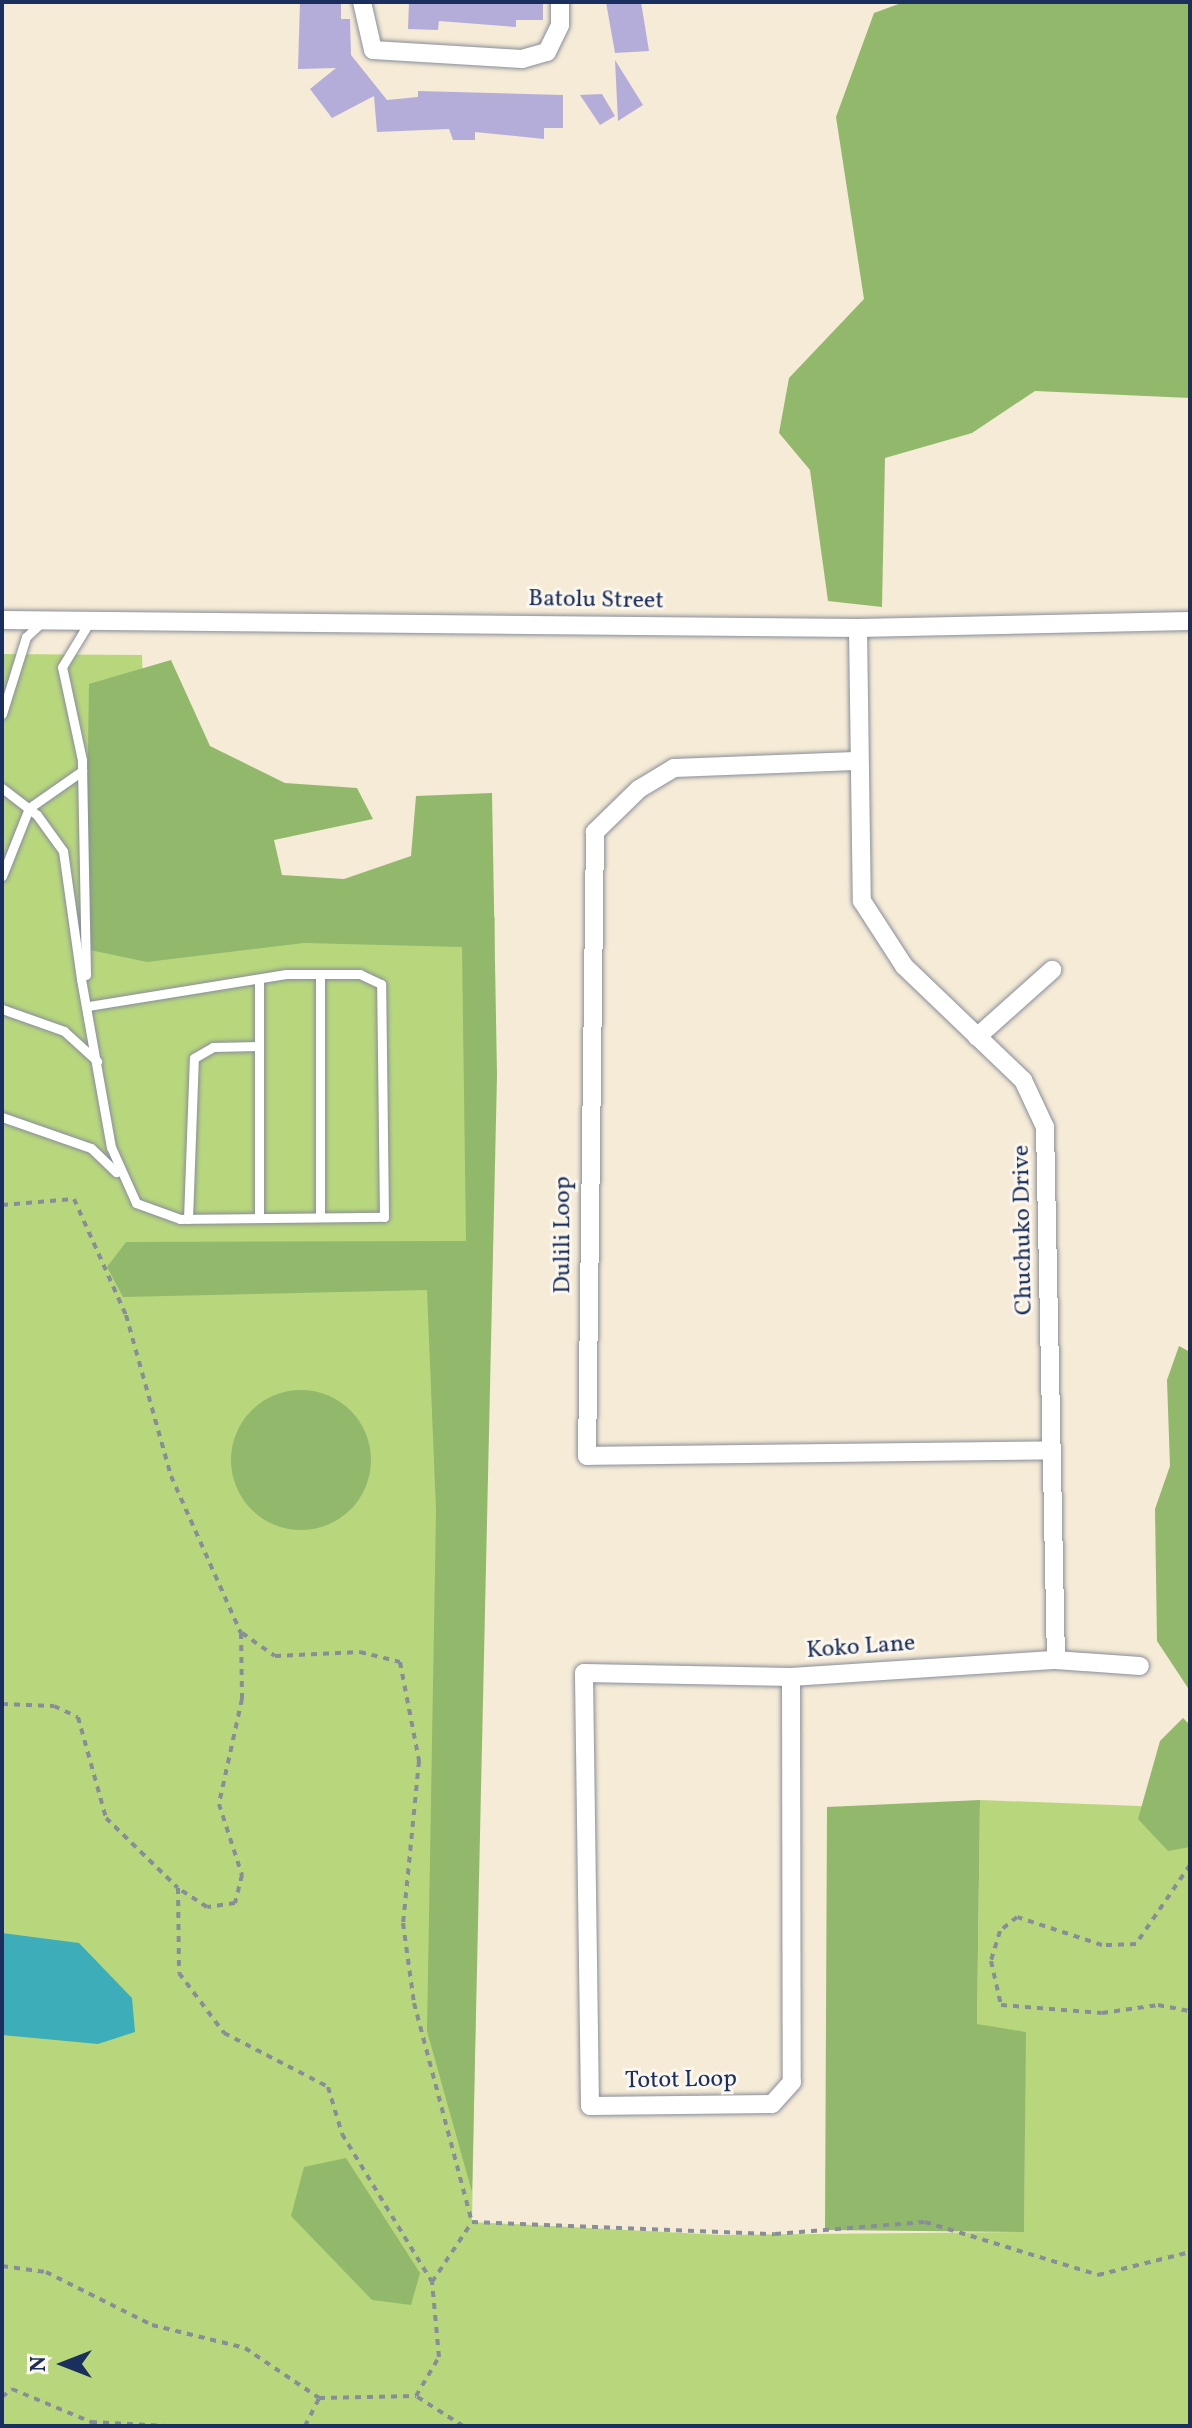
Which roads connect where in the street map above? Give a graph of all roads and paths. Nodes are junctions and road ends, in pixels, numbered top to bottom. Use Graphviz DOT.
graph roads {
  1 [pos="362,2"];
  2 [pos="560,2"];
  3 [pos="45,619"];
  4 [pos="2,620"];
  5 [pos="91,620"];
  6 [pos="1190,621"];
  7 [pos="858,628"];
  8 [pos="2,714"];
  9 [pos="855,761"];
  10 [pos="82,771"];
  11 [pos="2,788"];
  12 [pos="29,808"];
  13 [pos="2,876"];
  14 [pos="1052,970"];
  15 [pos="320,974"];
  16 [pos="259,979"];
  17 [pos="88,1006"];
  18 [pos="2,1009"];
  19 [pos="88,1019"];
  20 [pos="977,1037"];
  21 [pos="259,1046"];
  22 [pos="97,1061"];
  23 [pos="2,1117"];
  24 [pos="118,1174"];
  25 [pos="2,1205"];
  26 [pos="320,1217"];
  27 [pos="259,1218"];
  28 [pos="188,1219"];
  29 [pos="1052,1450"];
  30 [pos="241,1633"];
  31 [pos="1056,1660"];
  32 [pos="1140,1666"];
  33 [pos="584,1673"];
  34 [pos="791,1677"];
  35 [pos="2,1704"];
  36 [pos="1190,1865"];
  37 [pos="178,1888"];
  38 [pos="1190,2011"];
  39 [pos="472,2222"];
  40 [pos="1190,2252"];
  41 [pos="2,2266"];
  42 [pos="432,2282"];
  43 [pos="416,2396"];
  44 [pos="2,2397"];
  45 [pos="319,2398"];
  46 [pos="167,2426"];
  47 [pos="305,2426"];
  48 [pos="463,2426"];
  1 -- 2 [label="street"];
  3 -- 4 [label="street, Batolu Street"];
  3 -- 5 [label="street, Batolu Street"];
  3 -- 8 [label="lane"];
  5 -- 7 [label="street, Batolu Street"];
  5 -- 10 [label="lane"];
  6 -- 7 [label="street, Batolu Street"];
  7 -- 9 [label="street, Chuchuko Drive"];
  9 -- 20 [label="street, Chuchuko Drive"];
  9 -- 29 [label="street, Dulili Loop"];
  10 -- 12 [label="lane"];
  10 -- 17 [label="lane"];
  11 -- 12 [label="lane"];
  12 -- 13 [label="lane"];
  12 -- 19 [label="lane"];
  14 -- 20 [label="street"];
  15 -- 16 [label="lane"];
  15 -- 26 [label="lane"];
  15 -- 26 [label="lane"];
  16 -- 17 [label="lane"];
  16 -- 21 [label="lane"];
  17 -- 19 [label="lane"];
  18 -- 22 [label="lane"];
  19 -- 22 [label="lane"];
  20 -- 29 [label="street, Chuchuko Drive"];
  21 -- 27 [label="lane"];
  21 -- 28 [label="lane"];
  22 -- 24 [label="lane"];
  23 -- 24 [label="lane"];
  24 -- 28 [label="lane"];
  25 -- 30 [label="path"];
  26 -- 27 [label="lane"];
  27 -- 28 [label="lane"];
  29 -- 31 [label="street, Chuchuko Drive"];
  30 -- 37 [label="path"];
  30 -- 39 [label="path"];
  31 -- 32 [label="street, Koko Lane"];
  31 -- 34 [label="street, Koko Lane"];
  33 -- 34 [label="street, Koko Lane"];
  33 -- 34 [label="street, Totot Loop"];
  35 -- 37 [label="path"];
  36 -- 38 [label="path"];
  37 -- 42 [label="path"];
  39 -- 40 [label="path"];
  39 -- 42 [label="path"];
  41 -- 45 [label="path"];
  42 -- 43 [label="path"];
  43 -- 45 [label="path"];
  43 -- 48 [label="path"];
  44 -- 46 [label="path"];
  45 -- 47 [label="path"];
}
